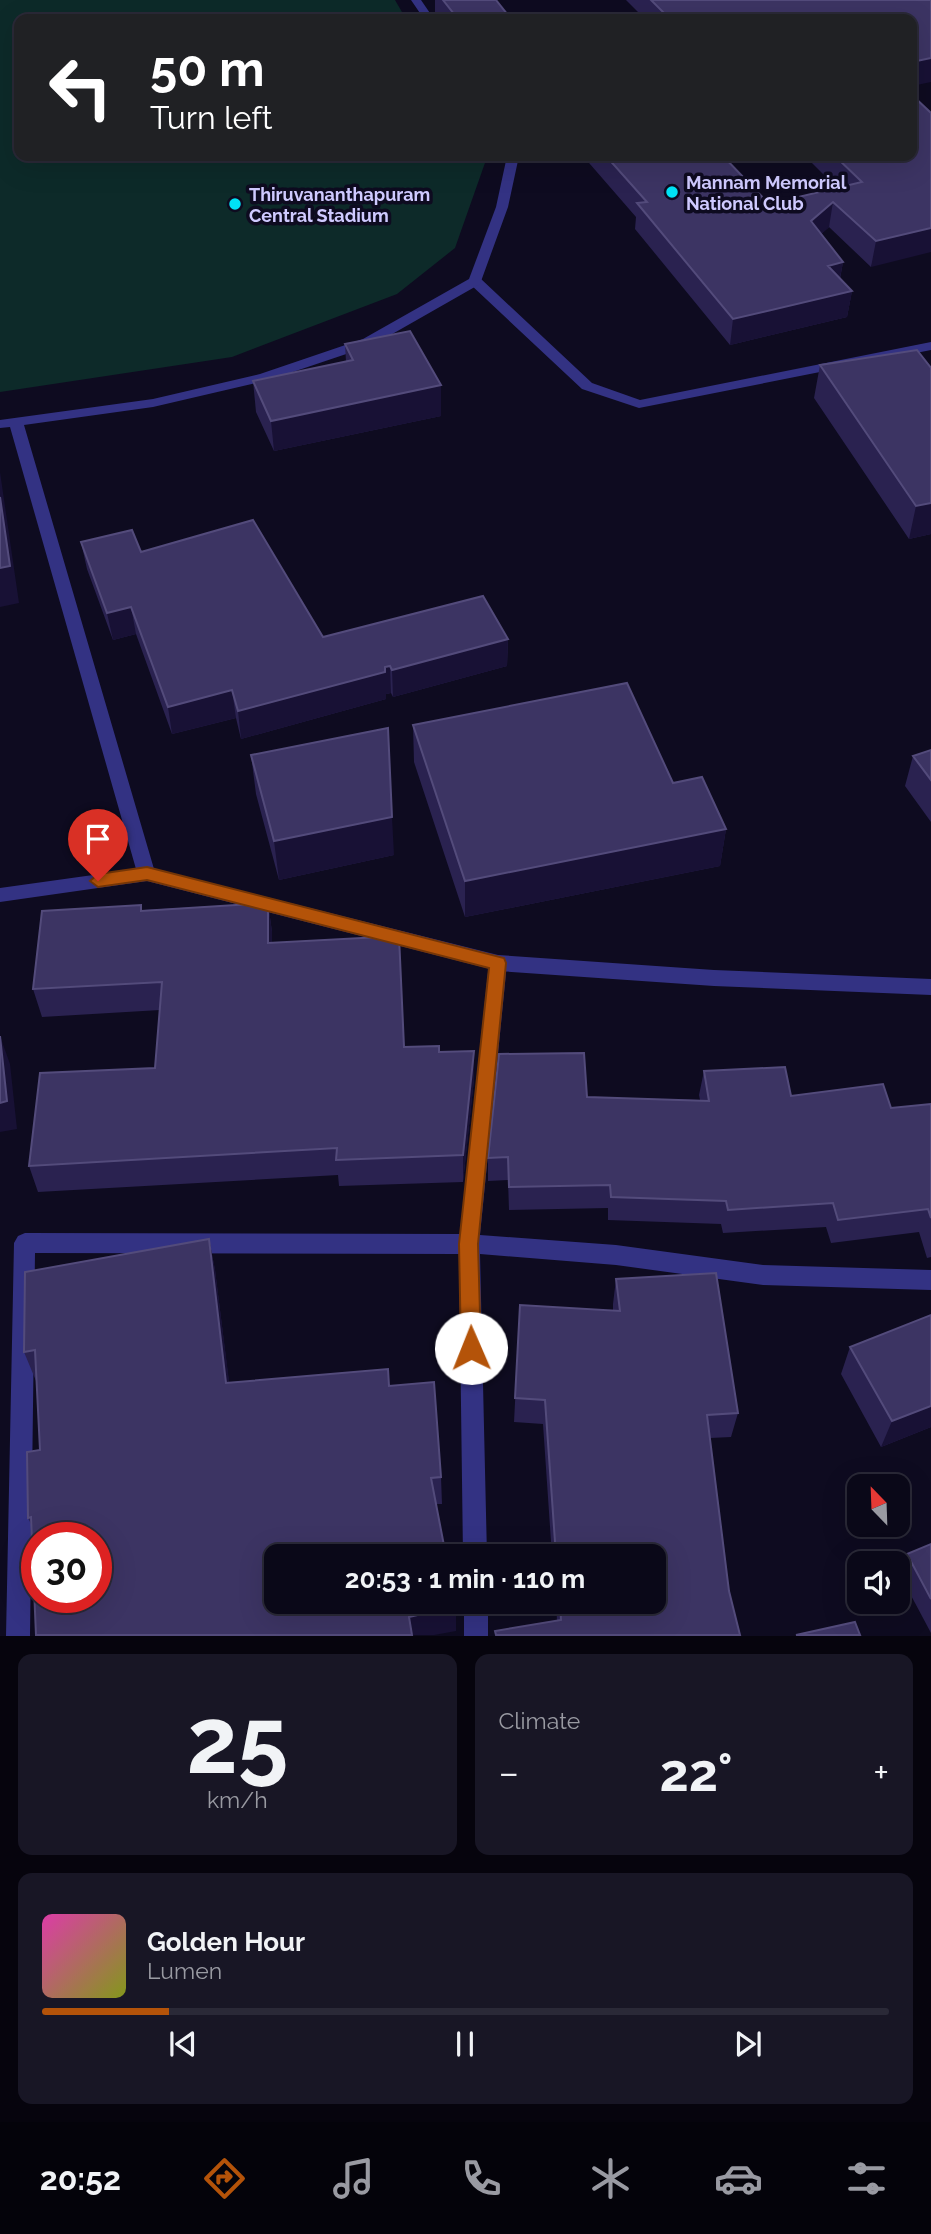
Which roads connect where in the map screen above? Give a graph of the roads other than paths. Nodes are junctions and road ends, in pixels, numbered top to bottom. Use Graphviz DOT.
graph roads {
  1 [pos="512,161"];
  2 [pos="475,281"];
  3 [pos="931,346"];
  4 [pos="8,423"];
  5 [pos="147,874"];
  6 [pos="0,895"];
  7 [pos="498,963"];
  8 [pos="931,987"];
  9 [pos="469,1244"];
  10 [pos="931,1280"];
  11 [pos="475,1544"];
  12 [pos="476,1614"];
  13 [pos="18,1636"];
  14 [pos="476,1636"];
  1 -- 2 [label="street"];
  2 -- 3 [label="street"];
  2 -- 4 [label="street"];
  4 -- 5 [label="street"];
  5 -- 6 [label="street"];
  5 -- 7 [label="street"];
  7 -- 8 [label="street"];
  7 -- 9 [label="street"];
  9 -- 10 [label="street"];
  9 -- 11 [label="street"];
  9 -- 13 [label="street"];
  12 -- 14 [label="street"];
}
